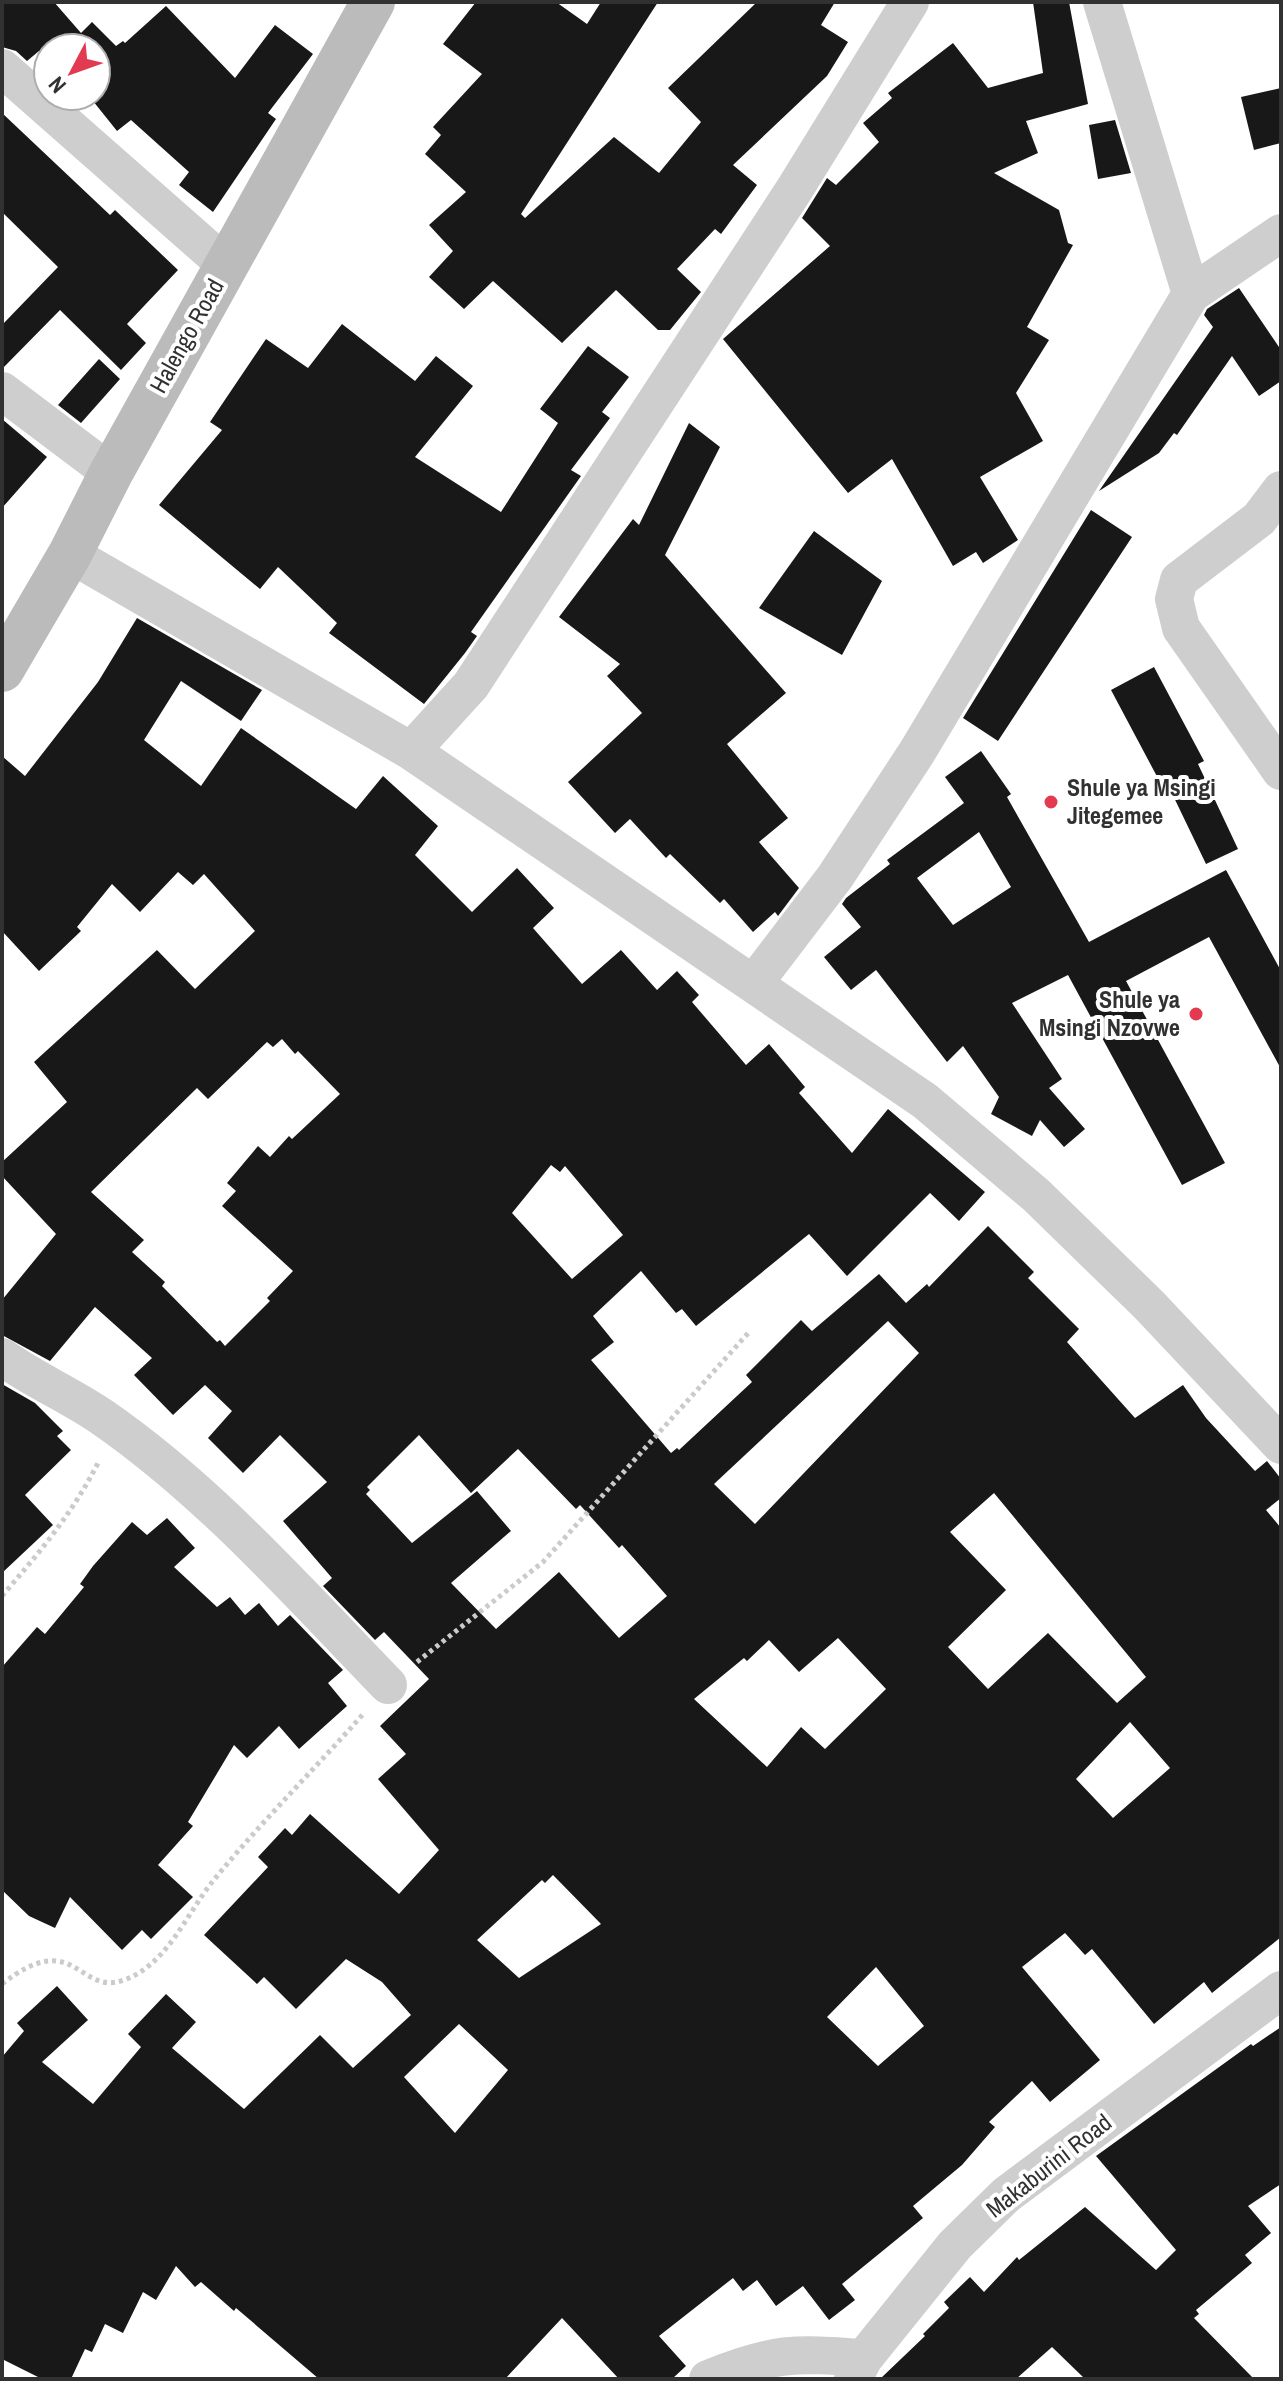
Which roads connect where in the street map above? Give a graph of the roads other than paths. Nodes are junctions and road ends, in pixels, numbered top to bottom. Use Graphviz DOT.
graph roads {
  1 [pos="373,2"];
  2 [pos="910,2"];
  3 [pos="1102,2"];
  4 [pos="2,68"];
  5 [pos="1281,233"];
  6 [pos="227,266"];
  7 [pos="1191,294"];
  8 [pos="2,391"];
  9 [pos="111,473"];
  10 [pos="1281,490"];
  11 [pos="70,554"];
  12 [pos="2,670"];
  13 [pos="411,751"];
  14 [pos="1281,771"];
  15 [pos="755,982"];
  16 [pos="2,1357"];
  17 [pos="1281,1445"];
  18 [pos="388,1685"];
  19 [pos="1281,1990"];
  20 [pos="859,2368"];
  21 [pos="708,2379"];
  1 -- 6 [label="street, Halengo Road"];
  2 -- 13 [label="street"];
  3 -- 7 [label="street"];
  4 -- 6 [label="street"];
  5 -- 7 [label="street"];
  6 -- 9 [label="street, Halengo Road"];
  7 -- 15 [label="street"];
  8 -- 9 [label="street"];
  9 -- 11 [label="street, Halengo Road"];
  10 -- 14 [label="street"];
  11 -- 12 [label="street, Halengo Road"];
  11 -- 13 [label="street"];
  13 -- 15 [label="street"];
  15 -- 17 [label="street"];
  16 -- 18 [label="street"];
  19 -- 20 [label="street, Makaburini Road"];
  20 -- 21 [label="street"];
}
